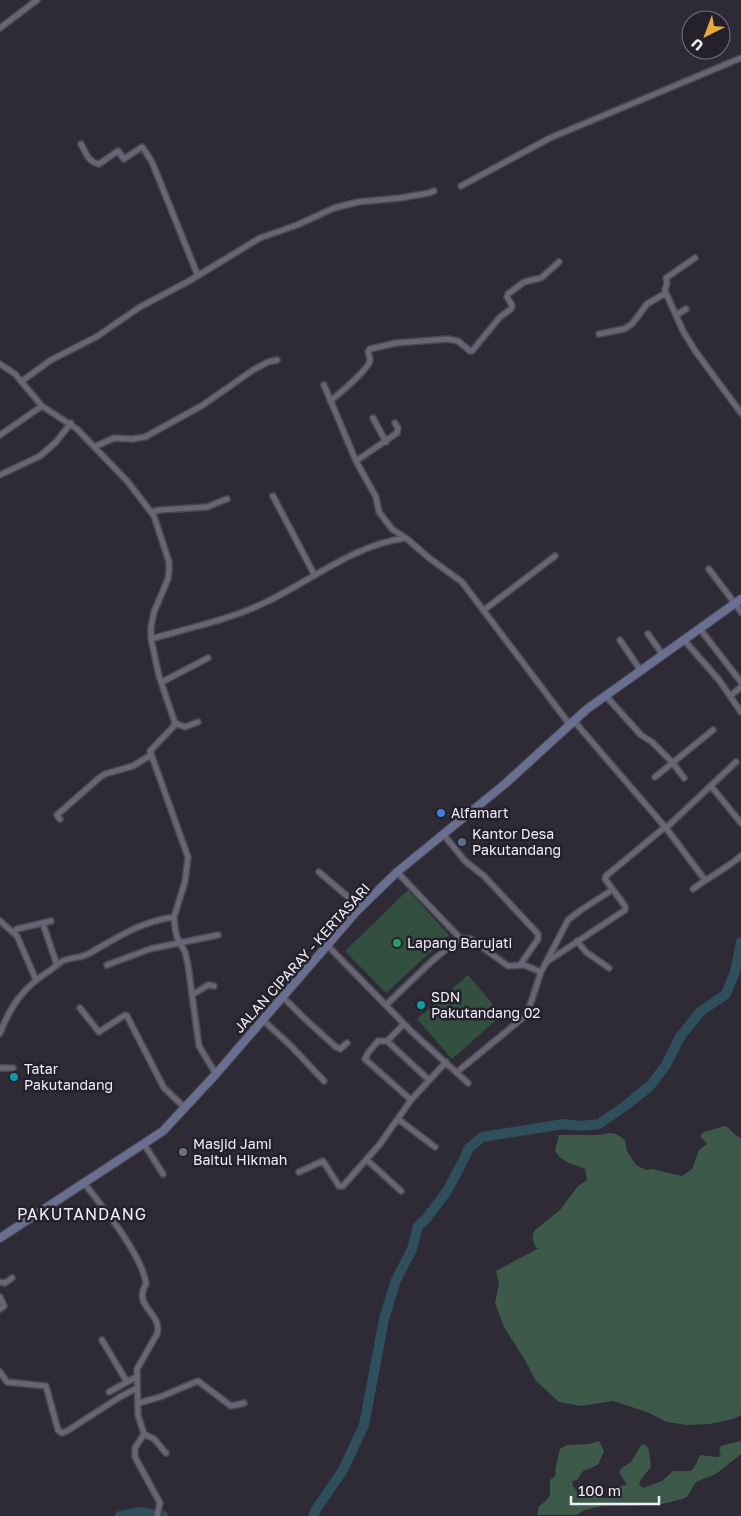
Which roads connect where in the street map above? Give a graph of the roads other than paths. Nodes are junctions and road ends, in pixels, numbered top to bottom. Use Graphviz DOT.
graph roads {
  1 [pos="37,0"];
  2 [pos="0,28"];
  3 [pos="741,58"];
  4 [pos="81,144"];
  5 [pos="461,186"];
  6 [pos="434,190"];
  7 [pos="696,258"];
  8 [pos="558,262"];
  9 [pos="198,276"];
  10 [pos="666,293"];
  11 [pos="686,309"];
  12 [pos="676,315"];
  13 [pos="599,334"];
  14 [pos="277,360"];
  15 [pos="0,364"];
  16 [pos="22,382"];
  17 [pos="324,385"];
  18 [pos="330,401"];
  19 [pos="42,406"];
  20 [pos="741,413"];
  21 [pos="373,418"];
  22 [pos="395,422"];
  23 [pos="70,423"];
  24 [pos="0,435"];
  25 [pos="386,442"];
  26 [pos="94,447"];
  27 [pos="356,461"];
  28 [pos="0,475"];
  29 [pos="273,496"];
  30 [pos="228,499"];
  31 [pos="151,512"];
  32 [pos="406,538"];
  33 [pos="555,556"];
  34 [pos="709,569"];
  35 [pos="314,574"];
  36 [pos="741,599"];
  37 [pos="734,604"];
  38 [pos="484,610"];
  39 [pos="741,612"];
  40 [pos="700,629"];
  41 [pos="648,634"];
  42 [pos="151,638"];
  43 [pos="620,640"];
  44 [pos="684,640"];
  45 [pos="664,655"];
  46 [pos="208,658"];
  47 [pos="641,671"];
  48 [pos="162,682"];
  49 [pos="741,682"];
  50 [pos="741,687"];
  51 [pos="605,695"];
  52 [pos="730,696"];
  53 [pos="741,712"];
  54 [pos="198,722"];
  55 [pos="175,723"];
  56 [pos="572,723"];
  57 [pos="713,730"];
  58 [pos="151,755"];
  59 [pos="736,762"];
  60 [pos="673,763"];
  61 [pos="655,777"];
  62 [pos="684,778"];
  63 [pos="711,786"];
  64 [pos="60,819"];
  65 [pos="741,824"];
  66 [pos="665,828"];
  67 [pos="442,834"];
  68 [pos="741,856"];
  69 [pos="319,872"];
  70 [pos="397,872"];
  71 [pos="705,880"];
  72 [pos="693,889"];
  73 [pos="612,890"];
  74 [pos="361,908"];
  75 [pos="174,917"];
  76 [pos="0,921"];
  77 [pos="50,921"];
  78 [pos="42,924"];
  79 [pos="14,932"];
  80 [pos="218,935"];
  81 [pos="460,938"];
  82 [pos="577,941"];
  83 [pos="181,942"];
  84 [pos="327,945"];
  85 [pos="546,963"];
  86 [pos="57,965"];
  87 [pos="107,965"];
  88 [pos="520,965"];
  89 [pos="609,968"];
  90 [pos="541,972"];
  91 [pos="36,980"];
  92 [pos="214,986"];
  93 [pos="192,995"];
  94 [pos="283,997"];
  95 [pos="386,1005"];
  96 [pos="80,1008"];
  97 [pos="263,1020"];
  98 [pos="404,1024"];
  99 [pos="0,1033"];
  100 [pos="387,1041"];
  101 [pos="347,1043"];
  102 [pos="446,1062"];
  103 [pos="0,1068"];
  104 [pos="13,1068"];
  105 [pos="457,1072"];
  106 [pos="216,1074"];
  107 [pos="429,1080"];
  108 [pos="324,1081"];
  109 [pos="468,1083"];
  110 [pos="411,1100"];
  111 [pos="185,1108"];
  112 [pos="398,1119"];
  113 [pos="144,1144"];
  114 [pos="435,1147"];
  115 [pos="367,1160"];
  116 [pos="299,1172"];
  117 [pos="163,1174"];
  118 [pos="84,1183"];
  119 [pos="401,1191"];
  120 [pos="0,1238"];
  121 [pos="12,1278"];
  122 [pos="0,1282"];
  123 [pos="0,1297"];
  124 [pos="0,1309"];
  125 [pos="102,1340"];
  126 [pos="0,1372"];
  127 [pos="136,1377"];
  128 [pos="127,1382"];
  129 [pos="137,1388"];
  130 [pos="109,1392"];
  131 [pos="139,1402"];
  132 [pos="244,1403"];
  133 [pos="144,1434"];
  134 [pos="166,1453"];
  135 [pos="157,1516"];
  1 -- 2 [label="street"];
  3 -- 5 [label="street"];
  4 -- 9 [label="street"];
  6 -- 9 [label="street"];
  7 -- 10 [label="street"];
  8 -- 18 [label="street"];
  9 -- 16 [label="street"];
  10 -- 12 [label="street"];
  10 -- 13 [label="street"];
  11 -- 12 [label="street"];
  12 -- 20 [label="street"];
  14 -- 26 [label="street"];
  15 -- 16 [label="street"];
  16 -- 19 [label="street"];
  17 -- 18 [label="street"];
  18 -- 27 [label="street"];
  19 -- 23 [label="street"];
  19 -- 24 [label="street"];
  21 -- 25 [label="street"];
  22 -- 25 [label="street"];
  23 -- 26 [label="street"];
  23 -- 28 [label="street"];
  25 -- 27 [label="street"];
  26 -- 31 [label="street"];
  27 -- 32 [label="street"];
  29 -- 35 [label="street"];
  30 -- 31 [label="street"];
  31 -- 42 [label="street"];
  32 -- 35 [label="street"];
  32 -- 38 [label="street"];
  33 -- 38 [label="street"];
  34 -- 37 [label="street"];
  35 -- 42 [label="street"];
  36 -- 37 [label="main road, JALAN CIPARAY - KERTASARI"];
  37 -- 39 [label="street"];
  37 -- 40 [label="main road, JALAN CIPARAY - KERTASARI"];
  38 -- 56 [label="street"];
  40 -- 44 [label="main road, JALAN CIPARAY - KERTASARI"];
  40 -- 49 [label="street"];
  41 -- 45 [label="street"];
  42 -- 48 [label="street"];
  43 -- 47 [label="street"];
  44 -- 45 [label="main road, JALAN CIPARAY - KERTASARI"];
  44 -- 52 [label="street"];
  45 -- 47 [label="main road, JALAN CIPARAY - KERTASARI"];
  46 -- 48 [label="street"];
  47 -- 51 [label="main road, JALAN CIPARAY - KERTASARI"];
  48 -- 55 [label="street"];
  50 -- 52 [label="street"];
  51 -- 56 [label="main road, JALAN CIPARAY - KERTASARI"];
  51 -- 60 [label="street"];
  52 -- 53 [label="street"];
  54 -- 55 [label="street"];
  55 -- 58 [label="street"];
  56 -- 66 [label="street"];
  56 -- 67 [label="main road, JALAN CIPARAY - KERTASARI"];
  57 -- 60 [label="street"];
  58 -- 64 [label="street"];
  58 -- 75 [label="street"];
  59 -- 63 [label="street"];
  60 -- 61 [label="street"];
  60 -- 62 [label="street"];
  63 -- 65 [label="street"];
  63 -- 66 [label="street"];
  66 -- 71 [label="street"];
  66 -- 73 [label="street"];
  67 -- 70 [label="main road, JALAN CIPARAY - KERTASARI"];
  67 -- 88 [label="street"];
  68 -- 71 [label="street"];
  69 -- 74 [label="street"];
  70 -- 74 [label="main road, JALAN CIPARAY - KERTASARI"];
  70 -- 81 [label="street"];
  71 -- 72 [label="street"];
  73 -- 82 [label="street"];
  73 -- 85 [label="street"];
  74 -- 84 [label="main road, JALAN CIPARAY - KERTASARI"];
  75 -- 83 [label="street"];
  75 -- 86 [label="street"];
  76 -- 79 [label="street"];
  77 -- 78 [label="street"];
  78 -- 79 [label="street"];
  78 -- 86 [label="street"];
  79 -- 91 [label="street"];
  80 -- 83 [label="street"];
  81 -- 88 [label="street"];
  81 -- 95 [label="street"];
  82 -- 85 [label="street"];
  82 -- 89 [label="street"];
  83 -- 87 [label="street"];
  83 -- 93 [label="street"];
  84 -- 94 [label="main road, JALAN CIPARAY - KERTASARI"];
  84 -- 95 [label="street"];
  85 -- 90 [label="street"];
  86 -- 91 [label="street"];
  88 -- 90 [label="street"];
  90 -- 105 [label="street"];
  91 -- 99 [label="street"];
  92 -- 93 [label="street"];
  93 -- 106 [label="street"];
  94 -- 97 [label="main road, JALAN CIPARAY - KERTASARI"];
  94 -- 101 [label="street"];
  95 -- 98 [label="street"];
  96 -- 111 [label="street"];
  97 -- 106 [label="main road, JALAN CIPARAY - KERTASARI"];
  97 -- 108 [label="street"];
  98 -- 100 [label="street"];
  98 -- 102 [label="street"];
  100 -- 107 [label="street"];
  100 -- 110 [label="street"];
  102 -- 105 [label="street"];
  102 -- 107 [label="street"];
  103 -- 104 [label="street"];
  105 -- 109 [label="street"];
  106 -- 111 [label="main road, JALAN CIPARAY - KERTASARI"];
  107 -- 110 [label="street"];
  110 -- 112 [label="street"];
  111 -- 113 [label="main road, JALAN CIPARAY - KERTASARI"];
  112 -- 114 [label="street"];
  112 -- 115 [label="street"];
  113 -- 117 [label="street"];
  113 -- 118 [label="main road, JALAN CIPARAY - KERTASARI"];
  115 -- 116 [label="street"];
  115 -- 119 [label="street"];
  118 -- 120 [label="main road, JALAN CIPARAY - KERTASARI"];
  118 -- 127 [label="street"];
  121 -- 122 [label="street"];
  123 -- 124 [label="street"];
  125 -- 128 [label="street"];
  126 -- 129 [label="street"];
  127 -- 128 [label="street"];
  127 -- 129 [label="street"];
  128 -- 130 [label="street"];
  129 -- 131 [label="street"];
  131 -- 132 [label="street"];
  131 -- 133 [label="street"];
  133 -- 134 [label="street"];
  133 -- 135 [label="street"];
}
